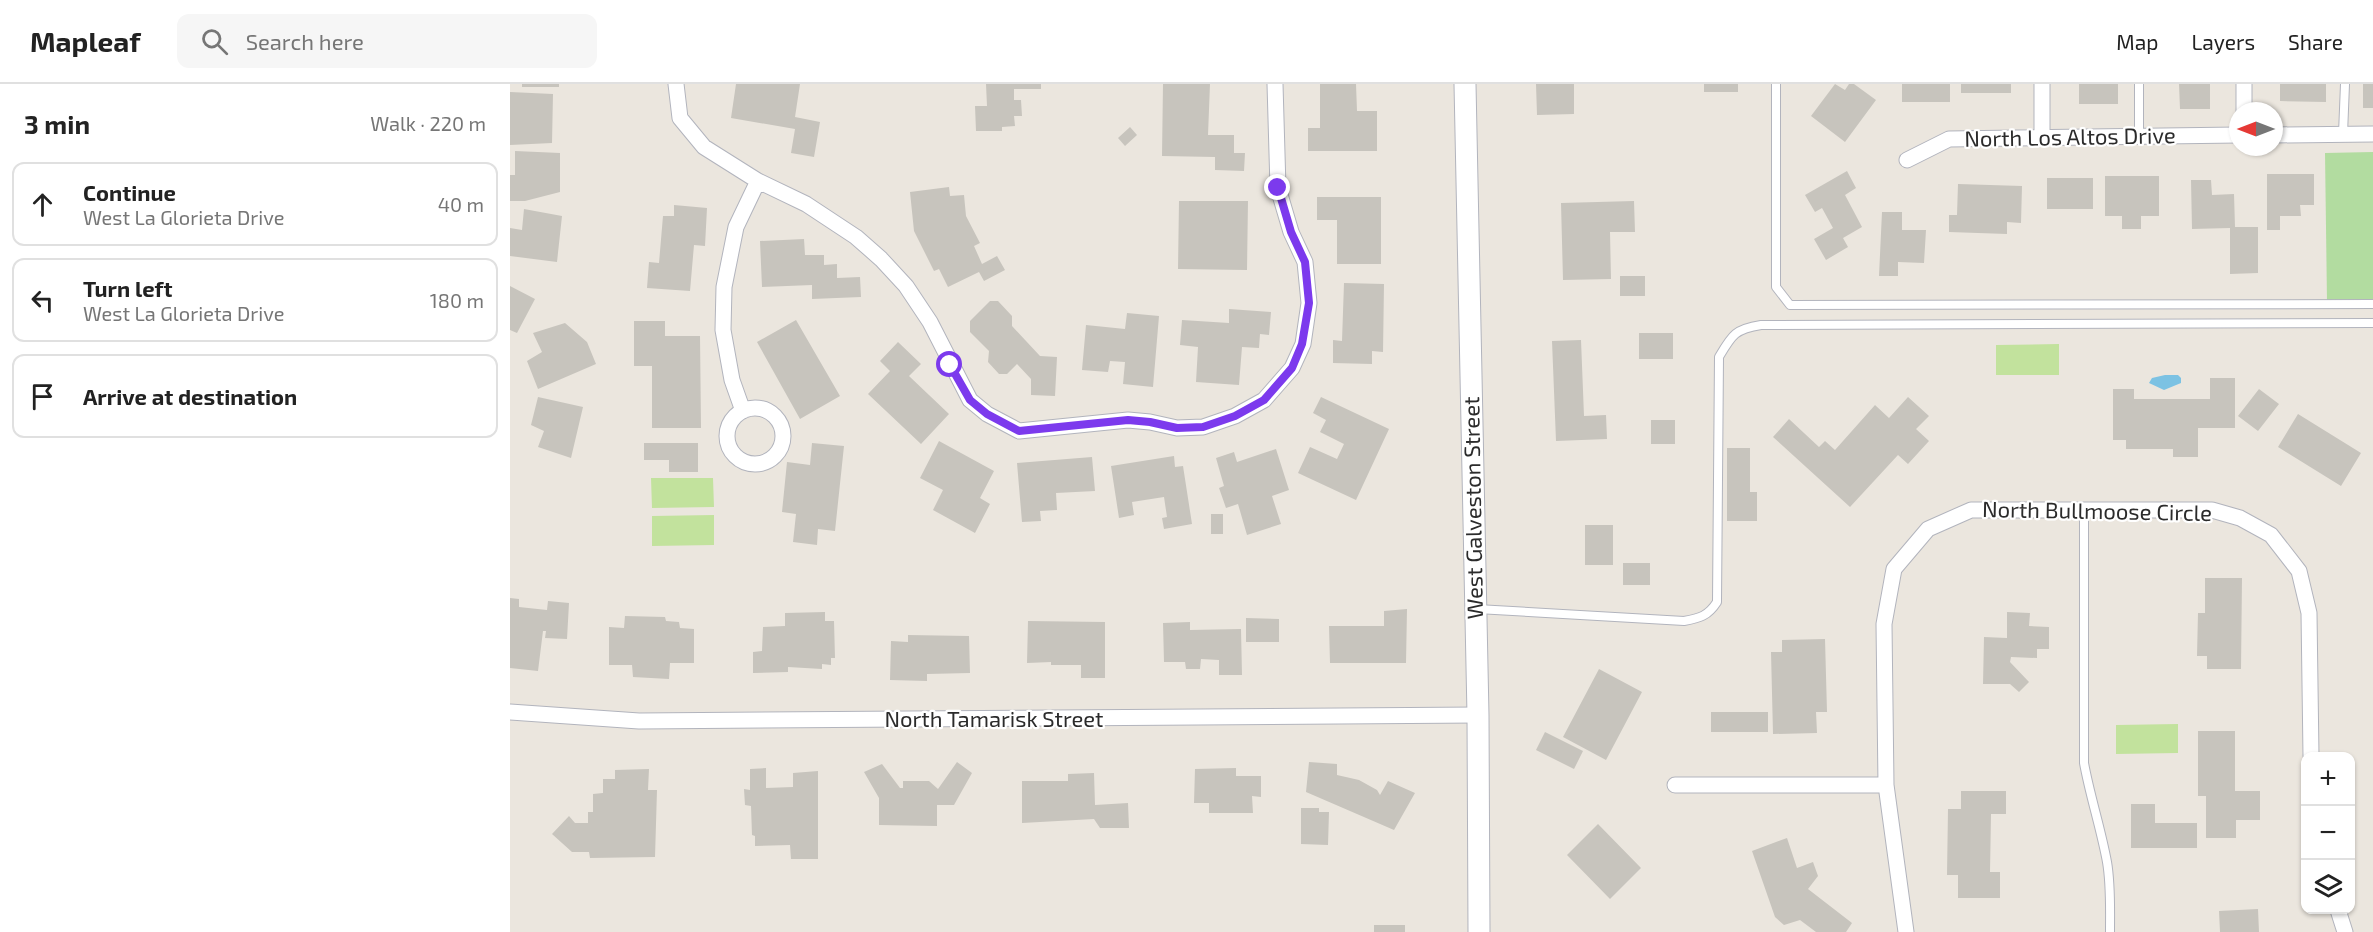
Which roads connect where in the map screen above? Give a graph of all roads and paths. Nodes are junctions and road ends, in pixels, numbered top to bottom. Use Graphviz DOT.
graph roads {
  1 [pos="676,84"];
  2 [pos="1275,84"];
  3 [pos="1465,84"];
  4 [pos="1776,84"];
  5 [pos="2042,84"];
  6 [pos="2139,84"];
  7 [pos="2244,84"];
  8 [pos="2345,84"];
  9 [pos="2244,102"];
  10 [pos="2343,134"];
  11 [pos="2373,134"];
  12 [pos="2229,135"];
  13 [pos="2283,135"];
  14 [pos="2139,136"];
  15 [pos="2042,137"];
  16 [pos="1907,160"];
  17 [pos="758,181"];
  18 [pos="2373,304"];
  19 [pos="2373,323"];
  20 [pos="743,411"];
  21 [pos="2084,510"];
  22 [pos="1475,609"];
  23 [pos="510,712"];
  24 [pos="1478,715"];
  25 [pos="2311,752"];
  26 [pos="1675,785"];
  27 [pos="1886,785"];
  28 [pos="2340,914"];
  29 [pos="1479,932"];
  30 [pos="1906,932"];
  31 [pos="2110,932"];
  32 [pos="2345,932"];
  1 -- 17 [label="street"];
  2 -- 17 [label="street"];
  3 -- 22 [label="street, West Galveston Street"];
  4 -- 18 [label="lane"];
  5 -- 15 [label="street"];
  6 -- 14 [label="lane"];
  7 -- 9 [label="street"];
  8 -- 10 [label="lane"];
  10 -- 11 [label="street"];
  10 -- 13 [label="street"];
  12 -- 14 [label="street, North Los Altos Drive"];
  14 -- 15 [label="street, North Los Altos Drive"];
  15 -- 16 [label="street, North Los Altos Drive"];
  17 -- 20 [label="street"];
  19 -- 22 [label="lane"];
  21 -- 25 [label="street, North Bullmoose Circle"];
  21 -- 27 [label="street, North Bullmoose Circle"];
  21 -- 31 [label="lane"];
  22 -- 24 [label="street, West Galveston Street"];
  23 -- 24 [label="street, North Tamarisk Street"];
  24 -- 29 [label="street, West Galveston Street"];
  26 -- 27 [label="street"];
  27 -- 30 [label="street, North Bullmoose Circle"];
  28 -- 32 [label="street"];
}
